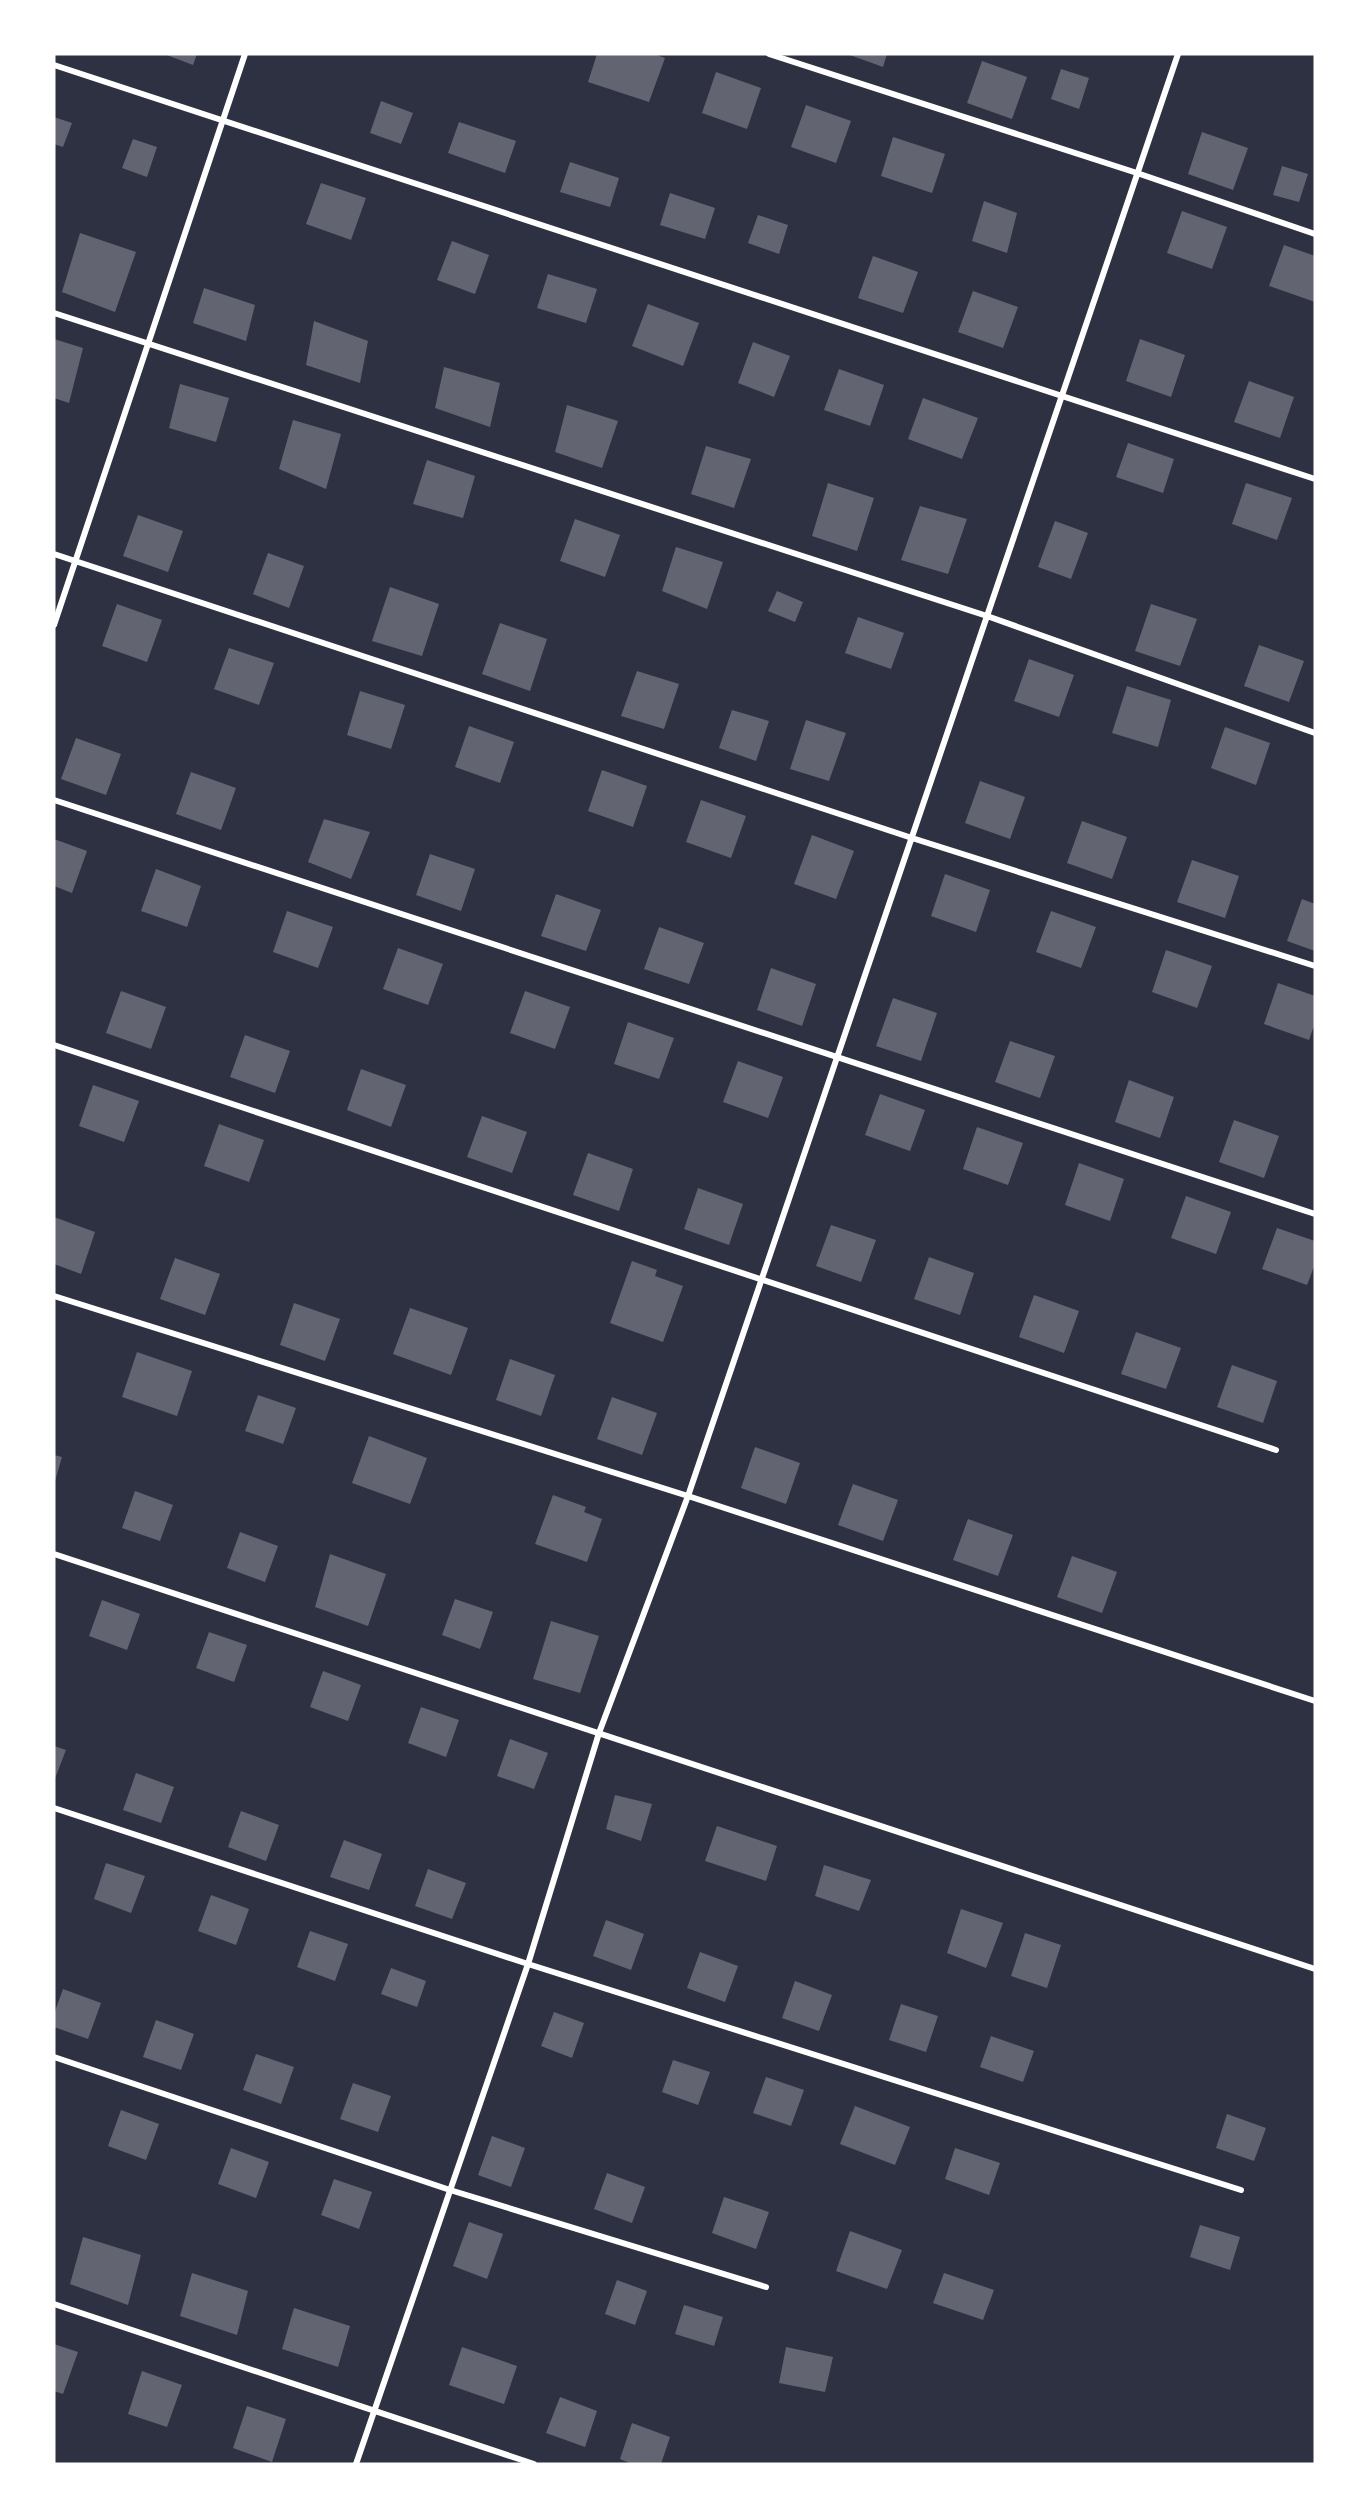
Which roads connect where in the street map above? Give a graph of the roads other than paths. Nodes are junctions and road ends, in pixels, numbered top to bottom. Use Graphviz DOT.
graph roads {
  1 [pos="245,54"];
  2 [pos="769,54"];
  3 [pos="1178,54"];
  4 [pos="54,65"];
  5 [pos="223,121"];
  6 [pos="1137,173"];
  7 [pos="1315,234"];
  8 [pos="54,313"];
  9 [pos="150,344"];
  10 [pos="1062,396"];
  11 [pos="1315,478"];
  12 [pos="54,554"];
  13 [pos="76,561"];
  14 [pos="987,616"];
  15 [pos="54,625"];
  16 [pos="1315,734"];
  17 [pos="54,800"];
  18 [pos="912,838"];
  19 [pos="1315,966"];
  20 [pos="54,1045"];
  21 [pos="837,1058"];
  22 [pos="1315,1214"];
  23 [pos="762,1280"];
  24 [pos="54,1296"];
  25 [pos="1276,1450"];
  26 [pos="688,1496"];
  27 [pos="54,1554"];
  28 [pos="1315,1701"];
  29 [pos="599,1733"];
  30 [pos="54,1808"];
  31 [pos="528,1964"];
  32 [pos="1315,1969"];
  33 [pos="54,2057"];
  34 [pos="450,2190"];
  35 [pos="1241,2190"];
  36 [pos="766,2287"];
  37 [pos="54,2304"];
  38 [pos="374,2412"];
  39 [pos="356,2464"];
  40 [pos="534,2464"];
  1 -- 5 [label="street"];
  2 -- 6 [label="street"];
  3 -- 6 [label="street"];
  4 -- 5 [label="street"];
  5 -- 9 [label="street"];
  5 -- 10 [label="street"];
  6 -- 7 [label="street"];
  6 -- 10 [label="street"];
  8 -- 9 [label="street"];
  9 -- 13 [label="street"];
  9 -- 14 [label="street"];
  10 -- 11 [label="street"];
  10 -- 14 [label="street"];
  12 -- 13 [label="street"];
  13 -- 15 [label="street"];
  13 -- 18 [label="street"];
  14 -- 16 [label="street"];
  14 -- 18 [label="street"];
  17 -- 21 [label="street"];
  18 -- 19 [label="street"];
  18 -- 21 [label="street"];
  20 -- 23 [label="street"];
  21 -- 22 [label="street"];
  21 -- 23 [label="street"];
  23 -- 25 [label="street"];
  23 -- 26 [label="street"];
  24 -- 26 [label="street"];
  26 -- 28 [label="street"];
  26 -- 29 [label="street"];
  27 -- 29 [label="street"];
  29 -- 31 [label="street"];
  29 -- 32 [label="street"];
  30 -- 31 [label="street"];
  31 -- 34 [label="street"];
  31 -- 35 [label="street"];
  33 -- 34 [label="street"];
  34 -- 36 [label="street"];
  34 -- 38 [label="street"];
  37 -- 38 [label="street"];
  38 -- 39 [label="street"];
  38 -- 40 [label="street"];
}
